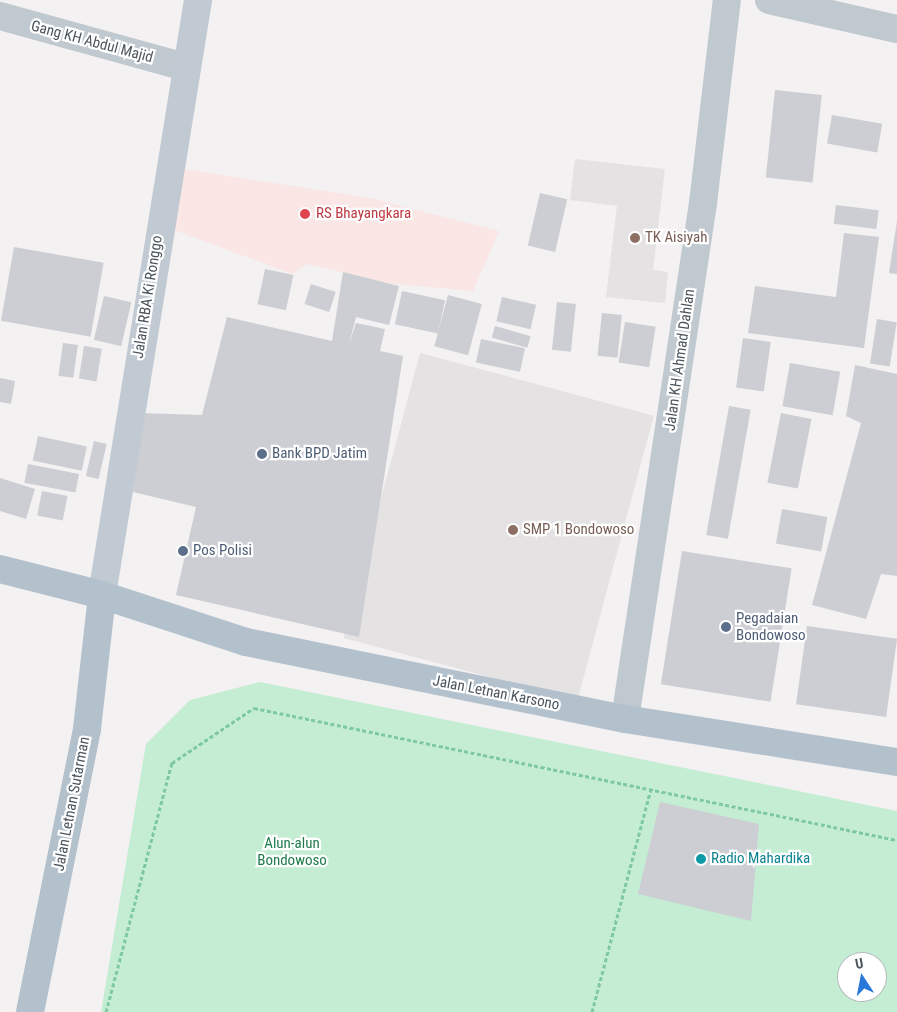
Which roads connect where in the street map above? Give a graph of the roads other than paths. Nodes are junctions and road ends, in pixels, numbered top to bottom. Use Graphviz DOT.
graph roads {
  1 [pos="198,0"];
  2 [pos="728,0"];
  3 [pos="769,0"];
  4 [pos="0,16"];
  5 [pos="897,29"];
  6 [pos="185,67"];
  7 [pos="0,569"];
  8 [pos="102,595"];
  9 [pos="625,719"];
  10 [pos="897,762"];
  11 [pos="30,1012"];
  1 -- 6 [label="main road, Jalan RBA Ki Ronggo"];
  2 -- 9 [label="street, Jalan KH Ahmad Dahlan"];
  3 -- 5 [label="street"];
  4 -- 6 [label="street, Gang KH Abdul Majid"];
  6 -- 8 [label="main road, Jalan RBA Ki Ronggo"];
  7 -- 8 [label="main road, Jalan Letnan Karsono"];
  8 -- 9 [label="main road, Jalan Letnan Karsono"];
  8 -- 11 [label="main road, Jalan Letnan Sutarman"];
  9 -- 10 [label="main road, Jalan Letnan Karsono"];
}
